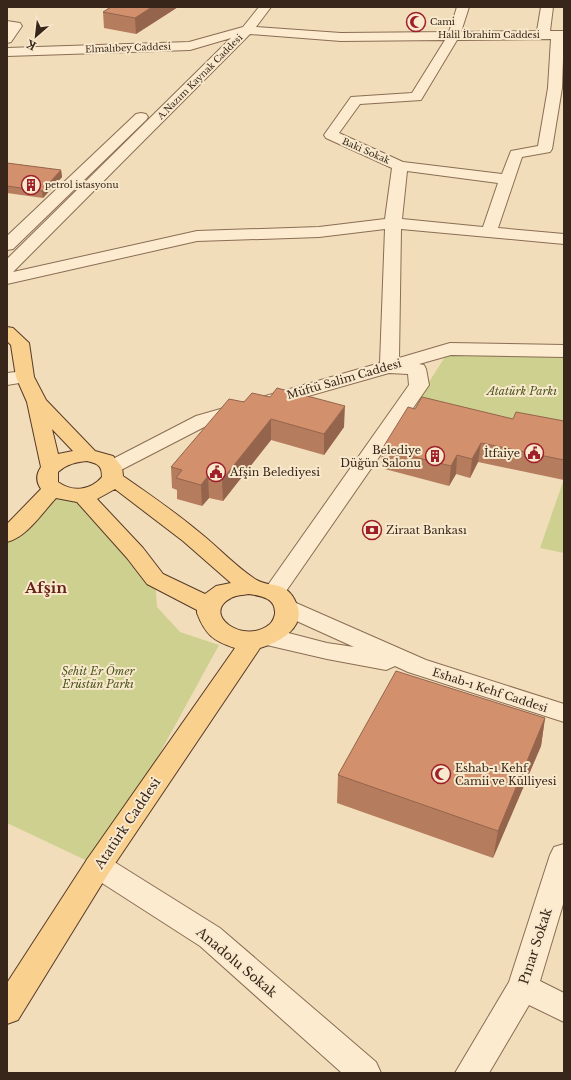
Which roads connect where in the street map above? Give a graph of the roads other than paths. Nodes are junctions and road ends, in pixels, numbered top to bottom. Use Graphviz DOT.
graph roads {
  1 [pos="265,7"];
  2 [pos="463,7"];
  3 [pos="547,7"];
  4 [pos="7,25"];
  5 [pos="247,30"];
  6 [pos="454,35"];
  7 [pos="555,35"];
  8 [pos="7,39"];
  9 [pos="7,52"];
  10 [pos="400,166"];
  11 [pos="507,179"];
  12 [pos="394,223"];
  13 [pos="489,232"];
  14 [pos="564,239"];
  15 [pos="7,245"];
  16 [pos="7,269"];
  17 [pos="7,279"];
  18 [pos="7,332"];
  19 [pos="564,351"];
  20 [pos="389,367"];
  21 [pos="16,378"];
  22 [pos="37,402"];
  23 [pos="88,455"];
  24 [pos="51,467"];
  25 [pos="113,473"];
  26 [pos="53,489"];
  27 [pos="83,496"];
  28 [pos="7,535"];
  29 [pos="249,586"];
  30 [pos="280,600"];
  31 [pos="209,606"];
  32 [pos="259,639"];
  33 [pos="417,666"];
  34 [pos="564,713"];
  35 [pos="564,855"];
  36 [pos="98,866"];
  37 [pos="523,987"];
  38 [pos="564,1008"];
  39 [pos="7,1010"];
  40 [pos="365,1073"];
  41 [pos="471,1073"];
  1 -- 5 [label="street"];
  2 -- 6 [label="street"];
  3 -- 7 [label="street"];
  4 -- 8 [label="street"];
  5 -- 6 [label="street, Halil İbrahim Caddesi"];
  5 -- 9 [label="street, Elmalıbey Caddesi"];
  5 -- 15 [label="street, A.Nazım Kaynak Caddesi"];
  5 -- 16 [label="street, A.Nazım Kaynak Caddesi"];
  6 -- 7 [label="street, Halil İbrahim Caddesi"];
  6 -- 10 [label="street, Baki Sokak"];
  7 -- 11 [label="street"];
  10 -- 11 [label="street"];
  10 -- 12 [label="street, Baki Sokak"];
  11 -- 13 [label="street"];
  12 -- 13 [label="street"];
  12 -- 17 [label="street"];
  12 -- 20 [label="street, Baki Sokak"];
  13 -- 14 [label="street"];
  18 -- 21 [label="main road"];
  19 -- 20 [label="street, Müftü Salim Caddesi"];
  20 -- 25 [label="street, Müftü Salim Caddesi"];
  20 -- 30 [label="street"];
  21 -- 22 [label="main road"];
  22 -- 23 [label="main road"];
  22 -- 24 [label="main road"];
  23 -- 24 [label="main road"];
  23 -- 25 [label="main road"];
  24 -- 26 [label="main road"];
  25 -- 27 [label="main road"];
  25 -- 29 [label="main road"];
  26 -- 27 [label="main road"];
  26 -- 28 [label="main road"];
  27 -- 31 [label="main road"];
  29 -- 30 [label="main road"];
  29 -- 31 [label="main road"];
  30 -- 32 [label="main road"];
  30 -- 33 [label="street"];
  31 -- 32 [label="main road"];
  32 -- 33 [label="street"];
  32 -- 36 [label="main road, Atatürk Caddesi"];
  33 -- 34 [label="street, Eshab-ı Kehf Caddesi"];
  35 -- 37 [label="street, Pınar Sokak"];
  36 -- 39 [label="main road, Atatürk Caddesi"];
  36 -- 40 [label="street, Anadolu Sokak"];
  37 -- 38 [label="street"];
  37 -- 41 [label="street, Pınar Sokak"];
}
